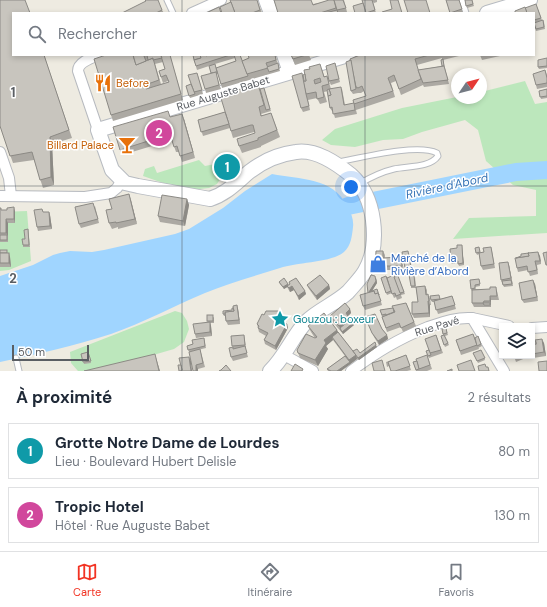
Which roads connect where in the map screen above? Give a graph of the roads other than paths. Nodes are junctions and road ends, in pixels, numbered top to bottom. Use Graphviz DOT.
graph roads {
  1 [pos="167,0"];
  2 [pos="221,0"];
  3 [pos="266,0"];
  4 [pos="462,0"];
  5 [pos="530,0"];
  6 [pos="173,12"];
  7 [pos="194,12"];
  8 [pos="270,12"];
  9 [pos="466,12"];
  10 [pos="490,12"];
  11 [pos="97,56"];
  12 [pos="284,56"];
  13 [pos="345,56"];
  14 [pos="290,72"];
  15 [pos="98,130"];
  16 [pos="0,152"];
  17 [pos="334,163"];
  18 [pos="122,180"];
  19 [pos="359,184"];
  20 [pos="0,196"];
  21 [pos="11,196"];
  22 [pos="472,318"];
  23 [pos="499,324"];
  24 [pos="547,327"];
  25 [pos="535,328"];
  26 [pos="16,358"];
  27 [pos="276,365"];
  28 [pos="19,371"];
  29 [pos="313,371"];
  30 [pos="351,371"];
  31 [pos="504,371"];
  1 -- 6 [label="lane"];
  2 -- 7 [label="street"];
  3 -- 8 [label="street"];
  4 -- 9 [label="lane"];
  5 -- 10 [label="street"];
  11 -- 15 [label="street"];
  12 -- 14 [label="street"];
  13 -- 14 [label="street, Rue Auguste Babet"];
  14 -- 15 [label="street, Rue Auguste Babet"];
  15 -- 18 [label="street"];
  16 -- 21 [label="street"];
  17 -- 18 [label="street"];
  17 -- 19 [label="street"];
  17 -- 19 [label="lane"];
  18 -- 21 [label="street"];
  19 -- 27 [label="street"];
  20 -- 21 [label="street"];
  22 -- 23 [label="street"];
  22 -- 30 [label="street, Rue Pavé"];
  22 -- 31 [label="street, Rue Pavé"];
  24 -- 25 [label="street"];
  26 -- 28 [label="lane"];
  27 -- 29 [label="street"];
}
